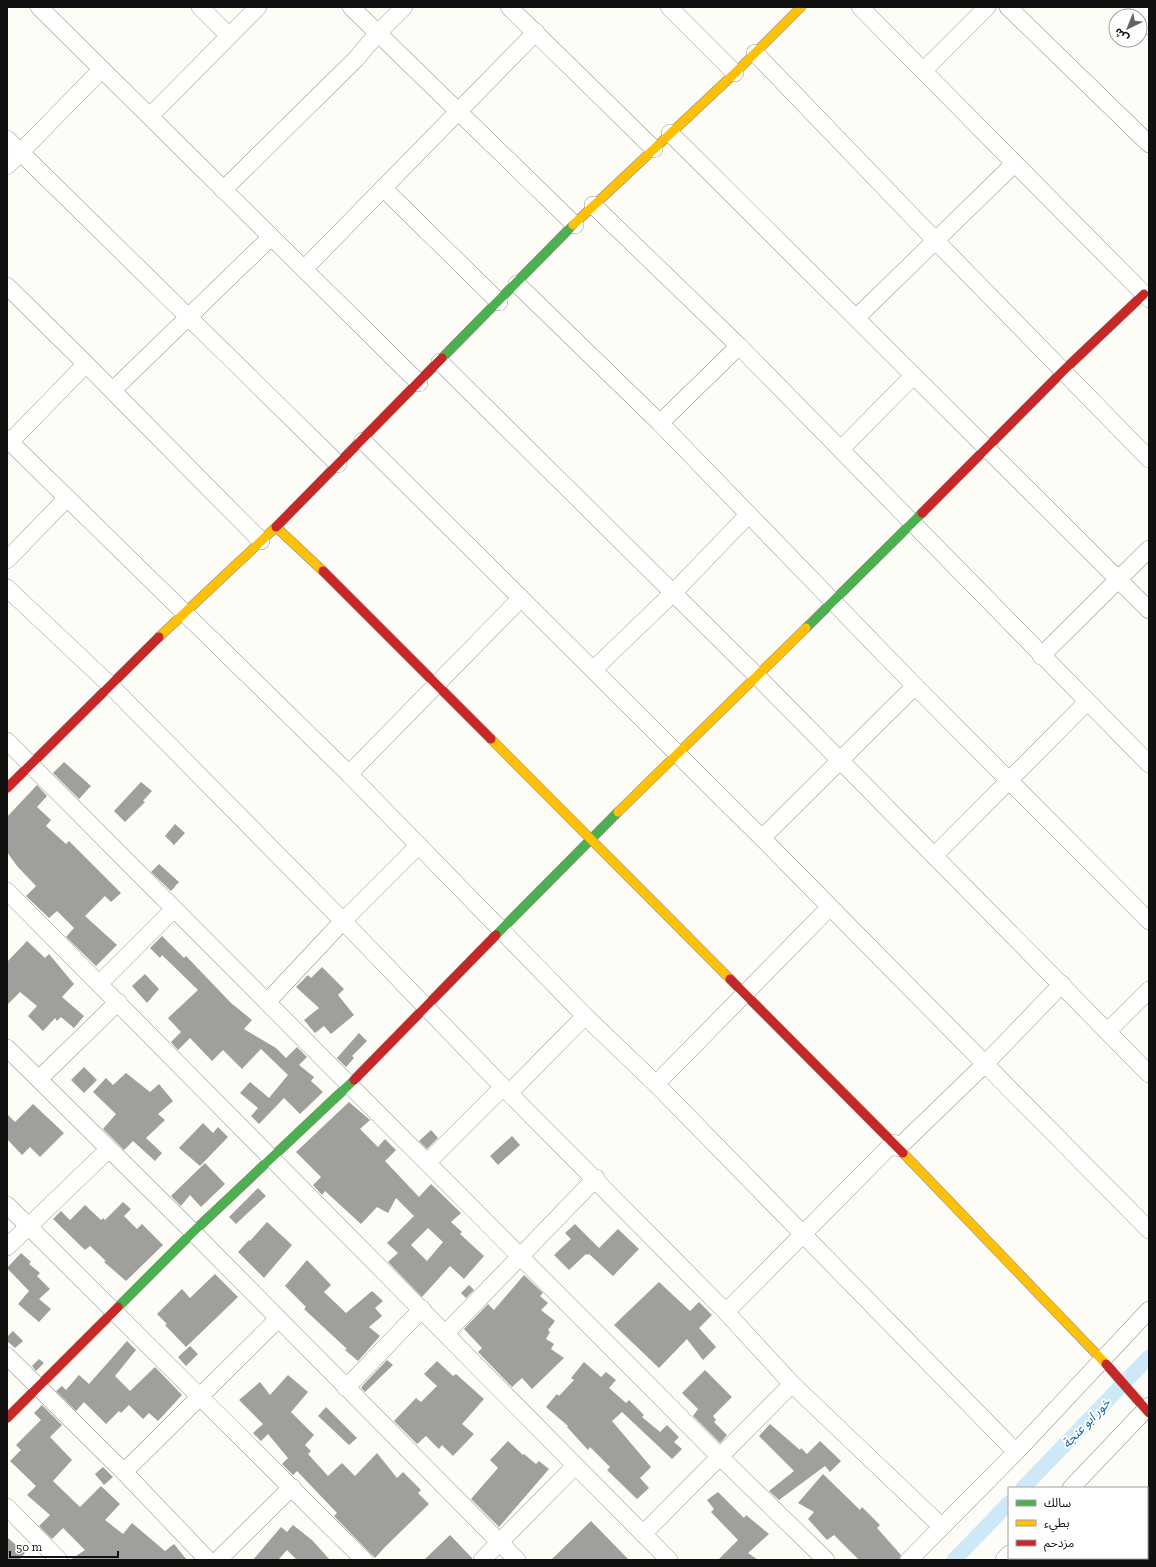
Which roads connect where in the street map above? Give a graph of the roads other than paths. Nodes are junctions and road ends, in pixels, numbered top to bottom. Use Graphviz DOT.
graph roads {
  1 [pos="39,7"];
  2 [pos="200,7"];
  3 [pos="258,7"];
  4 [pos="351,7"];
  5 [pos="404,7"];
  6 [pos="509,7"];
  7 [pos="669,7"];
  8 [pos="801,7"];
  9 [pos="860,7"];
  10 [pos="987,7"];
  11 [pos="1008,7"];
  12 [pos="1139,7"];
  13 [pos="1149,26"];
  14 [pos="536,32"];
  15 [pos="377,34"];
  16 [pos="229,36"];
  17 [pos="755,53"];
  18 [pos="102,69"];
  19 [pos="924,70"];
  20 [pos="735,73"];
  21 [pos="457,111"];
  22 [pos="150,116"];
  23 [pos="670,133"];
  24 [pos="7,139"];
  25 [pos="1149,144"];
  26 [pos="654,149"];
  27 [pos="21,152"];
  28 [pos="1015,164"];
  29 [pos="7,166"];
  30 [pos="383,188"];
  31 [pos="223,190"];
  32 [pos="593,205"];
  33 [pos="575,225"];
  34 [pos="270,237"];
  35 [pos="935,240"];
  36 [pos="304,269"];
  37 [pos="517,284"];
  38 [pos="7,286"];
  39 [pos="1147,296"];
  40 [pos="499,302"];
  41 [pos="189,317"];
  42 [pos="856,318"];
  43 [pos="739,346"];
  44 [pos="440,362"];
  45 [pos="86,364"];
  46 [pos="1064,370"];
  47 [pos="912,376"];
  48 [pos="419,383"];
  49 [pos="113,390"];
  50 [pos="660,423"];
  51 [pos="8,440"];
  52 [pos="363,441"];
  53 [pos="986,448"];
  54 [pos="841,449"];
  55 [pos="1149,459"];
  56 [pos="338,464"];
  57 [pos="67,498"];
  58 [pos="748,515"];
  59 [pos="912,523"];
  60 [pos="276,528"];
  61 [pos="261,541"];
  62 [pos="1149,549"];
  63 [pos="7,560"];
  64 [pos="1119,580"];
  65 [pos="7,588"];
  66 [pos="673,593"];
  67 [pos="522,598"];
  68 [pos="835,601"];
  69 [pos="1149,610"];
  70 [pos="184,612"];
  71 [pos="1041,656"];
  72 [pos="594,669"];
  73 [pos="758,677"];
  74 [pos="110,685"];
  75 [pos="437,685"];
  76 [pos="915,686"];
  77 [pos="1087,702"];
  78 [pos="7,741"];
  79 [pos="677,754"];
  80 [pos="840,761"];
  81 [pos="1149,764"];
  82 [pos="33,765"];
  83 [pos="349,774"];
  84 [pos="1008,780"];
  85 [pos="7,788"];
  86 [pos="591,838"];
  87 [pos="762,838"];
  88 [pos="419,845"];
  89 [pos="934,856"];
  90 [pos="7,891"];
  91 [pos="174,908"];
  92 [pos="829,908"];
  93 [pos="343,920"];
  94 [pos="1149,921"];
  95 [pos="501,930"];
  96 [pos="100,983"];
  97 [pos="1062,984"];
  98 [pos="1149,990"];
  99 [pos="745,993"];
  100 [pos="118,1002"];
  101 [pos="267,1002"];
  102 [pos="426,1005"];
  103 [pos="585,1016"];
  104 [pos="1108,1031"];
  105 [pos="7,1048"];
  106 [pos="986,1064"];
  107 [pos="1149,1074"];
  108 [pos="39,1079"];
  109 [pos="350,1084"];
  110 [pos="656,1084"];
  111 [pos="507,1089"];
  112 [pos="896,1146"];
  113 [pos="108,1150"];
  114 [pos="270,1158"];
  115 [pos="428,1162"];
  116 [pos="596,1178"];
  117 [pos="7,1205"];
  118 [pos="28,1226"];
  119 [pos="1149,1230"];
  120 [pos="193,1232"];
  121 [pos="803,1234"];
  122 [pos="7,1247"];
  123 [pos="521,1256"];
  124 [pos="422,1309"];
  125 [pos="1149,1310"];
  126 [pos="115,1311"];
  127 [pos="726,1312"];
  128 [pos="278,1319"];
  129 [pos="446,1333"];
  130 [pos="7,1356"];
  131 [pos="1105,1363"];
  132 [pos="792,1384"];
  133 [pos="38,1387"];
  134 [pos="346,1388"];
  135 [pos="200,1396"];
  136 [pos="1145,1406"];
  137 [pos="7,1418"];
  138 [pos="1016,1452"];
  139 [pos="720,1457"];
  140 [pos="575,1466"];
  141 [pos="124,1472"];
  142 [pos="292,1487"];
  143 [pos="1072,1487"];
  144 [pos="7,1507"];
  145 [pos="941,1526"];
  146 [pos="643,1534"];
  147 [pos="498,1542"];
  148 [pos="59,1560"];
  149 [pos="208,1560"];
  150 [pos="218,1560"];
  151 [pos="364,1560"];
  152 [pos="482,1560"];
  153 [pos="517,1560"];
  154 [pos="669,1560"];
  155 [pos="826,1560"];
  156 [pos="909,1560"];
  1 -- 18 [label="street"];
  2 -- 16 [label="street"];
  3 -- 16 [label="street"];
  4 -- 15 [label="street"];
  5 -- 15 [label="street"];
  6 -- 14 [label="street"];
  7 -- 20 [label="street"];
  8 -- 17 [label="street"];
  9 -- 19 [label="street"];
  10 -- 19 [label="street"];
  11 -- 25 [label="street"];
  12 -- 13 [label="street"];
  14 -- 21 [label="street"];
  14 -- 26 [label="street"];
  15 -- 21 [label="street"];
  15 -- 31 [label="street"];
  16 -- 22 [label="street"];
  17 -- 20 [label="street"];
  17 -- 35 [label="street"];
  18 -- 22 [label="street"];
  18 -- 27 [label="street"];
  19 -- 28 [label="street"];
  20 -- 23 [label="street"];
  21 -- 30 [label="street"];
  21 -- 33 [label="street"];
  22 -- 31 [label="street"];
  23 -- 26 [label="street"];
  23 -- 42 [label="street"];
  24 -- 27 [label="street"];
  26 -- 32 [label="street"];
  27 -- 29 [label="street"];
  27 -- 41 [label="street"];
  28 -- 35 [label="street"];
  28 -- 39 [label="street"];
  30 -- 36 [label="street"];
  30 -- 40 [label="street"];
  31 -- 34 [label="street"];
  32 -- 33 [label="street"];
  32 -- 43 [label="street"];
  33 -- 37 [label="street"];
  34 -- 36 [label="street"];
  34 -- 41 [label="street"];
  35 -- 42 [label="street"];
  35 -- 46 [label="street"];
  36 -- 48 [label="street"];
  37 -- 40 [label="street"];
  37 -- 50 [label="street"];
  38 -- 45 [label="street"];
  39 -- 46 [label="street"];
  40 -- 44 [label="street"];
  41 -- 49 [label="street"];
  41 -- 56 [label="street"];
  42 -- 47 [label="street"];
  43 -- 50 [label="street"];
  43 -- 54 [label="street"];
  44 -- 48 [label="street"];
  44 -- 66 [label="street"];
  45 -- 49 [label="street"];
  45 -- 51 [label="street"];
  46 -- 53 [label="street"];
  46 -- 55 [label="street"];
  47 -- 53 [label="street"];
  47 -- 54 [label="street"];
  48 -- 52 [label="street"];
  49 -- 61 [label="street"];
  50 -- 58 [label="street"];
  51 -- 57 [label="street"];
  52 -- 56 [label="street"];
  52 -- 67 [label="street"];
  53 -- 59 [label="street"];
  53 -- 64 [label="street"];
  54 -- 59 [label="street"];
  56 -- 60 [label="street"];
  57 -- 63 [label="street"];
  57 -- 70 [label="street"];
  58 -- 66 [label="street"];
  58 -- 68 [label="street"];
  59 -- 68 [label="street"];
  59 -- 71 [label="street"];
  60 -- 61 [label="street"];
  60 -- 75 [label="street"];
  61 -- 70 [label="street"];
  62 -- 64 [label="street"];
  64 -- 69 [label="street"];
  64 -- 71 [label="street"];
  65 -- 74 [label="street"];
  66 -- 72 [label="street"];
  66 -- 73 [label="street"];
  67 -- 72 [label="street"];
  67 -- 75 [label="street"];
  68 -- 73 [label="street"];
  68 -- 76 [label="street"];
  70 -- 74 [label="street"];
  70 -- 83 [label="street"];
  71 -- 77 [label="street"];
  72 -- 79 [label="street"];
  73 -- 79 [label="street"];
  73 -- 80 [label="street"];
  74 -- 82 [label="street"];
  74 -- 93 [label="street"];
  75 -- 83 [label="street"];
  75 -- 86 [label="street"];
  76 -- 80 [label="street"];
  76 -- 84 [label="street"];
  77 -- 81 [label="street"];
  77 -- 84 [label="street"];
  78 -- 82 [label="street"];
  79 -- 86 [label="street"];
  79 -- 87 [label="street"];
  80 -- 87 [label="street"];
  80 -- 89 [label="street"];
  82 -- 85 [label="street"];
  82 -- 91 [label="street"];
  83 -- 88 [label="street"];
  84 -- 89 [label="street"];
  84 -- 94 [label="street"];
  86 -- 95 [label="street"];
  86 -- 99 [label="street"];
  87 -- 92 [label="street"];
  88 -- 93 [label="street"];
  88 -- 95 [label="street"];
  89 -- 97 [label="street"];
  90 -- 96 [label="street"];
  91 -- 96 [label="street"];
  91 -- 101 [label="street"];
  92 -- 99 [label="street"];
  92 -- 106 [label="street"];
  93 -- 101 [label="street"];
  93 -- 102 [label="street"];
  95 -- 102 [label="street"];
  95 -- 103 [label="street"];
  96 -- 100 [label="street"];
  97 -- 104 [label="street"];
  97 -- 106 [label="street"];
  98 -- 104 [label="street"];
  99 -- 110 [label="street"];
  99 -- 112 [label="street"];
  100 -- 108 [label="street"];
  100 -- 114 [label="street"];
  101 -- 109 [label="street"];
  102 -- 109 [label="street"];
  102 -- 111 [label="street"];
  103 -- 110 [label="street"];
  103 -- 111 [label="street"];
  104 -- 107 [label="street"];
  105 -- 108 [label="street"];
  106 -- 112 [label="street"];
  106 -- 119 [label="street"];
  108 -- 113 [label="street"];
  109 -- 114 [label="street"];
  109 -- 115 [label="street"];
  110 -- 121 [label="street"];
  111 -- 115 [label="street"];
  111 -- 116 [label="street"];
  112 -- 121 [label="street"];
  112 -- 131 [label="street"];
  113 -- 118 [label="street"];
  113 -- 120 [label="street"];
  114 -- 120 [label="street"];
  114 -- 124 [label="street"];
  115 -- 123 [label="street"];
  116 -- 123 [label="street"];
  116 -- 127 [label="street"];
  117 -- 118 [label="street"];
  118 -- 122 [label="street"];
  118 -- 126 [label="street"];
  120 -- 126 [label="street"];
  120 -- 128 [label="street"];
  121 -- 127 [label="street"];
  121 -- 138 [label="street"];
  123 -- 129 [label="street"];
  123 -- 139 [label="street"];
  124 -- 129 [label="street"];
  124 -- 134 [label="street"];
  125 -- 131 [label="street"];
  126 -- 133 [label="street"];
  126 -- 135 [label="street"];
  127 -- 132 [label="street"];
  128 -- 134 [label="street"];
  128 -- 135 [label="street"];
  129 -- 140 [label="street"];
  130 -- 133 [label="street"];
  131 -- 136 [label="street"];
  131 -- 138 [label="street"];
  132 -- 139 [label="street"];
  132 -- 145 [label="street"];
  133 -- 137 [label="street"];
  133 -- 141 [label="street"];
  134 -- 147 [label="street"];
  135 -- 141 [label="street"];
  135 -- 142 [label="street"];
  136 -- 143 [label="street"];
  138 -- 145 [label="street"];
  139 -- 146 [label="street"];
  139 -- 155 [label="street"];
  140 -- 146 [label="street"];
  140 -- 147 [label="street"];
  141 -- 149 [label="street"];
  142 -- 150 [label="street"];
  142 -- 151 [label="street"];
  144 -- 148 [label="street"];
  145 -- 156 [label="street"];
  146 -- 154 [label="street"];
  147 -- 152 [label="street"];
  147 -- 153 [label="street"];
}
